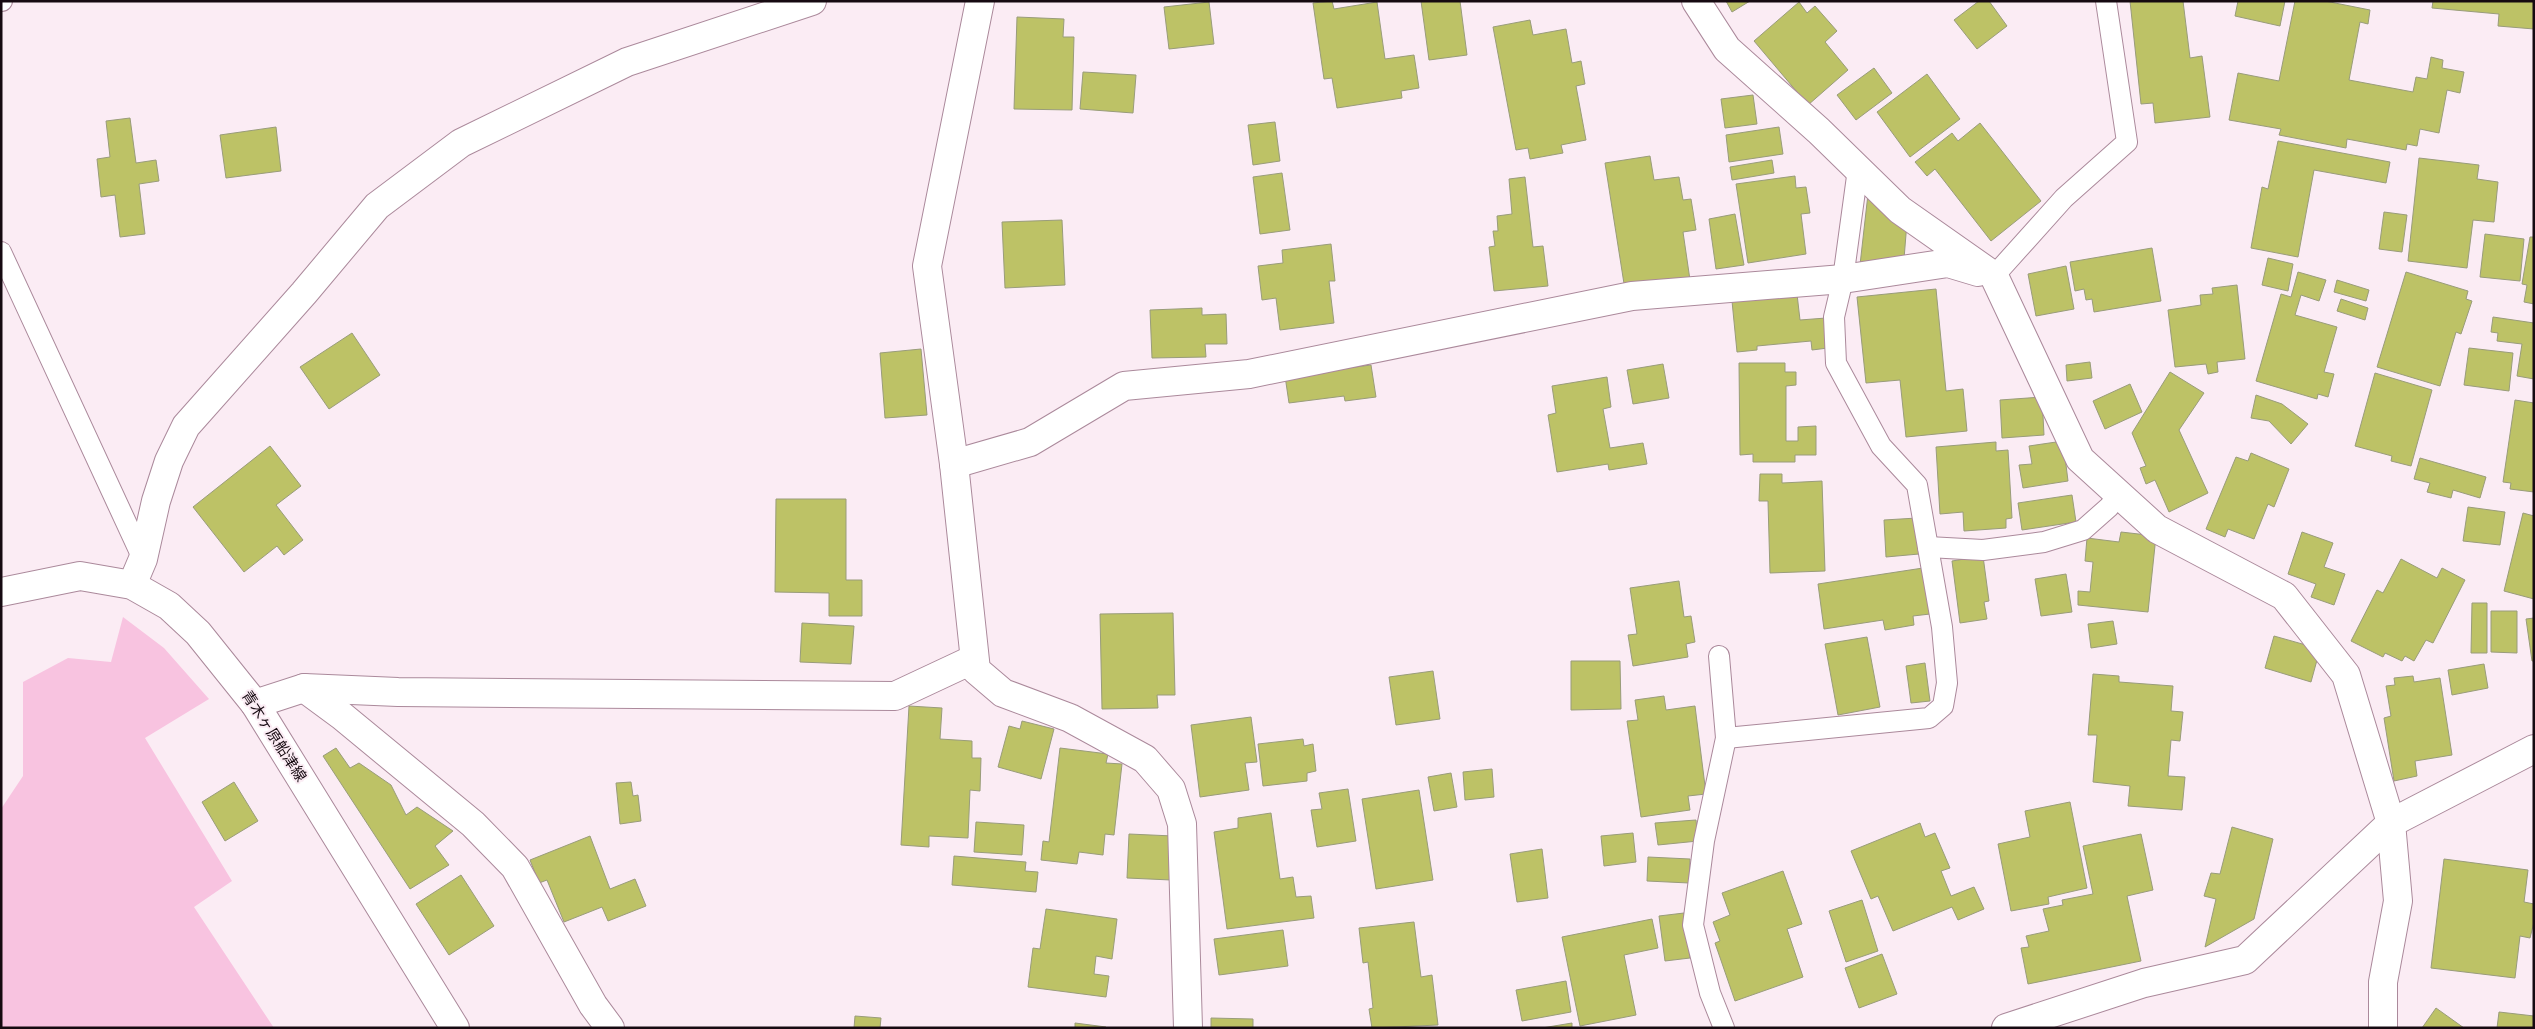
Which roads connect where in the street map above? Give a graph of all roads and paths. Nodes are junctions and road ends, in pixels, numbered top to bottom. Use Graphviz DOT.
graph roads {
  1 [pos="812,1"];
  2 [pos="980,1"];
  3 [pos="1696,1"];
  4 [pos="2106,1"];
  5 [pos="1858,169"];
  6 [pos="1,252"];
  7 [pos="1994,276"];
  8 [pos="1843,279"];
  9 [pos="954,464"];
  10 [pos="2119,494"];
  11 [pos="1928,547"];
  12 [pos="143,559"];
  13 [pos="132,584"];
  14 [pos="1,592"];
  15 [pos="1719,656"];
  16 [pos="974,659"];
  17 [pos="304,688"];
  18 [pos="255,704"];
  19 [pos="1726,738"];
  20 [pos="2534,749"];
  21 [pos="2390,823"];
  22 [pos="456,1028"];
  23 [pos="610,1028"];
  24 [pos="1188,1028"];
  25 [pos="1724,1028"];
  26 [pos="2006,1028"];
  27 [pos="2383,1028"];
  1 -- 12 [label="street"];
  2 -- 9 [label="street"];
  3 -- 5 [label="street"];
  4 -- 7 [label="lane"];
  5 -- 7 [label="street"];
  5 -- 8 [label="lane"];
  6 -- 12 [label="lane"];
  7 -- 8 [label="street"];
  7 -- 10 [label="street"];
  8 -- 9 [label="street"];
  8 -- 11 [label="lane"];
  9 -- 16 [label="street"];
  10 -- 11 [label="lane"];
  10 -- 21 [label="street"];
  11 -- 19 [label="lane"];
  12 -- 13 [label="street"];
  13 -- 14 [label="street, 青木ヶ原船津線"];
  13 -- 18 [label="street, 青木ヶ原船津線"];
  15 -- 19 [label="lane"];
  16 -- 17 [label="street"];
  16 -- 24 [label="street"];
  17 -- 18 [label="street"];
  17 -- 23 [label="street"];
  18 -- 22 [label="street, 青木ヶ原船津線"];
  19 -- 25 [label="lane"];
  20 -- 21 [label="street"];
  21 -- 26 [label="street"];
  21 -- 27 [label="street"];
}
